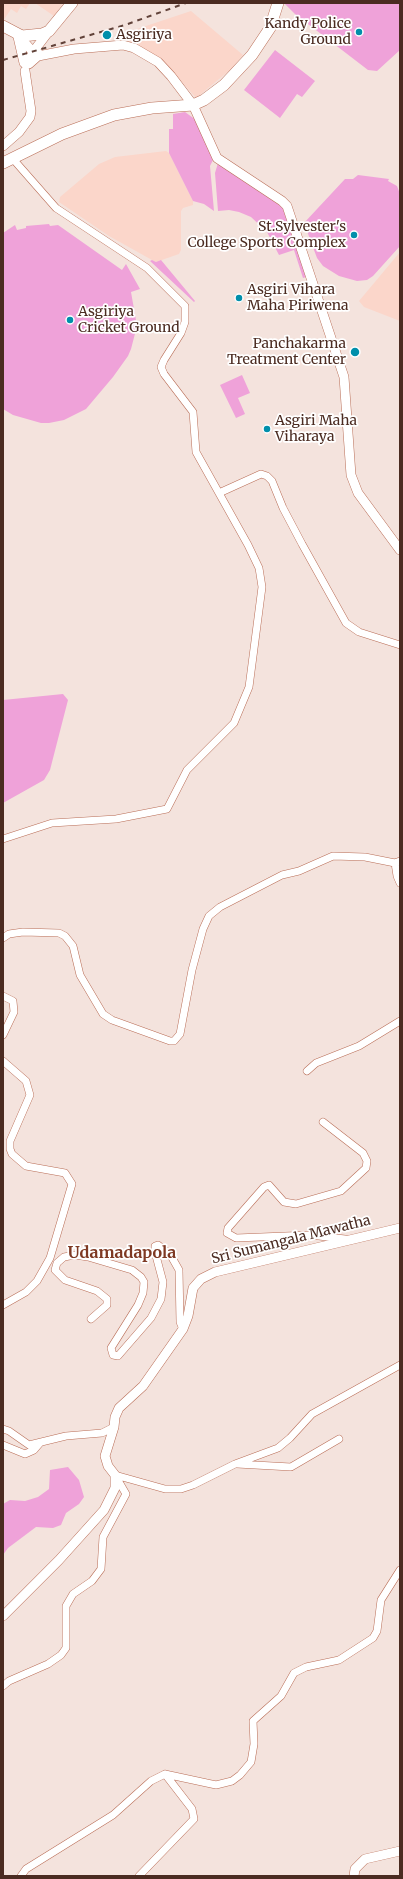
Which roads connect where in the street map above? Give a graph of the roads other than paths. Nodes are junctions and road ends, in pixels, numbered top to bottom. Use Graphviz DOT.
graph roads {
  1 [pos="72,3"];
  2 [pos="278,3"];
  3 [pos="3,26"];
  4 [pos="49,31"];
  5 [pos="22,35"];
  6 [pos="33,52"];
  7 [pos="56,52"];
  8 [pos="46,55"];
  9 [pos="26,67"];
  10 [pos="193,105"];
  11 [pos="3,146"];
  12 [pos="8,161"];
  13 [pos="219,493"];
  14 [pos="400,550"];
  15 [pos="400,645"];
  16 [pos="3,839"];
  17 [pos="398,862"];
  18 [pos="400,883"];
  19 [pos="3,938"];
  20 [pos="3,996"];
  21 [pos="400,1021"];
  22 [pos="3,1035"];
  23 [pos="3,1061"];
  24 [pos="307,1071"];
  25 [pos="323,1122"];
  26 [pos="400,1228"];
  27 [pos="349,1240"];
  28 [pos="3,1305"];
  29 [pos="91,1319"];
  30 [pos="183,1329"];
  31 [pos="400,1365"];
  32 [pos="114,1426"];
  33 [pos="3,1429"];
  34 [pos="339,1439"];
  35 [pos="40,1443"];
  36 [pos="3,1445"];
  37 [pos="235,1464"];
  38 [pos="115,1475"];
  39 [pos="400,1570"];
  40 [pos="3,1616"];
  41 [pos="3,1686"];
  42 [pos="165,1774"];
  43 [pos="400,1850"];
  44 [pos="21,1876"];
  45 [pos="139,1876"];
  46 [pos="354,1876"];
  1 -- 4 [label="main road"];
  2 -- 10 [label="main road"];
  3 -- 5 [label="main road"];
  4 -- 5 [label="main road"];
  4 -- 6 [label="street"];
  4 -- 7 [label="street"];
  5 -- 6 [label="street"];
  5 -- 9 [label="street"];
  6 -- 8 [label="street"];
  6 -- 9 [label="street"];
  7 -- 8 [label="street"];
  7 -- 10 [label="street"];
  8 -- 9 [label="street"];
  9 -- 11 [label="street"];
  10 -- 12 [label="main road"];
  10 -- 14 [label="street"];
  12 -- 13 [label="street"];
  13 -- 15 [label="street"];
  13 -- 16 [label="street"];
  17 -- 18 [label="street"];
  17 -- 19 [label="street"];
  20 -- 22 [label="street"];
  21 -- 24 [label="street"];
  23 -- 28 [label="street"];
  25 -- 27 [label="street"];
  26 -- 27 [label="street, Sri Sumangala Mawatha"];
  27 -- 30 [label="street, Sri Sumangala Mawatha"];
  29 -- 30 [label="street"];
  30 -- 32 [label="street, Sri Sumangala Mawatha"];
  31 -- 37 [label="street"];
  32 -- 35 [label="street"];
  32 -- 38 [label="street, Sri Sumangala Mawatha"];
  33 -- 35 [label="street"];
  34 -- 37 [label="street"];
  35 -- 36 [label="street"];
  37 -- 38 [label="street"];
  38 -- 40 [label="street"];
  38 -- 41 [label="street"];
  39 -- 42 [label="street"];
  42 -- 44 [label="street"];
  42 -- 45 [label="street"];
  43 -- 46 [label="street"];
}
